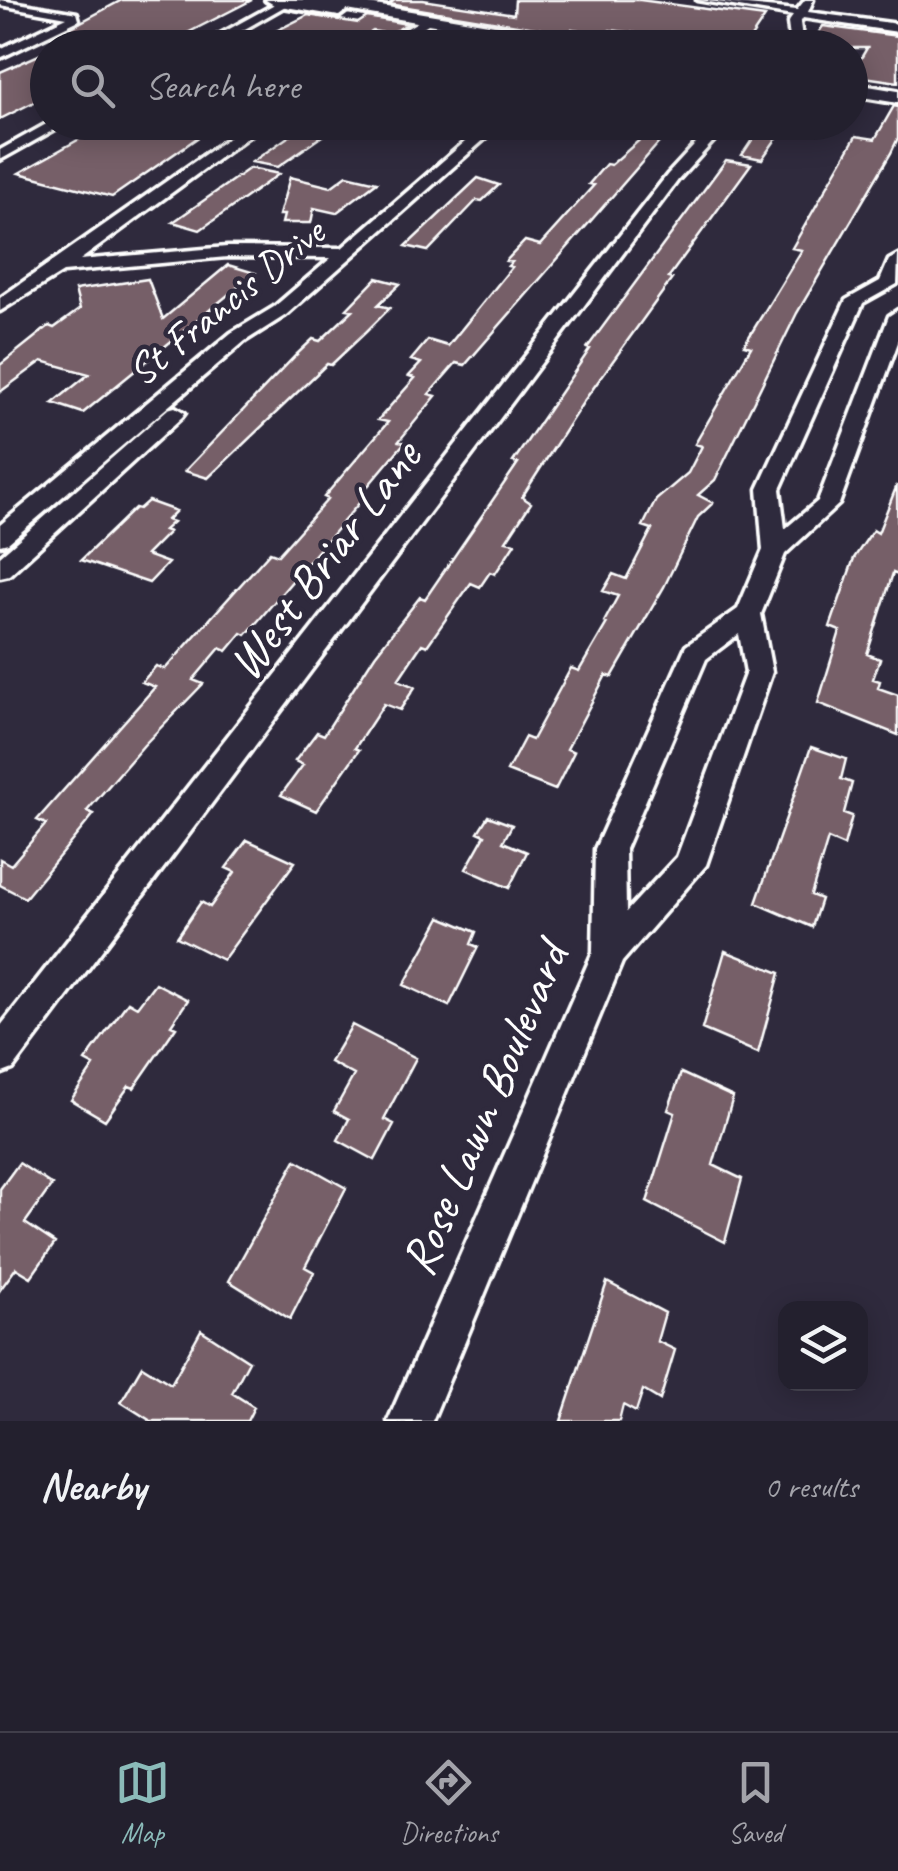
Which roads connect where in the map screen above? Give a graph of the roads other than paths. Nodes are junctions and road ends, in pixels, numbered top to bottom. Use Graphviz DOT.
graph roads {
  1 [pos="84,0"];
  2 [pos="315,0"];
  3 [pos="703,0"];
  4 [pos="811,0"];
  5 [pos="283,1"];
  6 [pos="0,2"];
  7 [pos="58,12"];
  8 [pos="800,14"];
  9 [pos="426,22"];
  10 [pos="898,28"];
  11 [pos="52,30"];
  12 [pos="232,30"];
  13 [pos="412,30"];
  14 [pos="466,30"];
  15 [pos="480,30"];
  16 [pos="794,30"];
  17 [pos="30,40"];
  18 [pos="0,54"];
  19 [pos="868,92"];
  20 [pos="898,96"];
  21 [pos="868,100"];
  22 [pos="898,105"];
  23 [pos="30,128"];
  24 [pos="30,139"];
  25 [pos="235,140"];
  26 [pos="476,140"];
  27 [pos="708,140"];
  28 [pos="0,142"];
  29 [pos="0,156"];
  30 [pos="347,252"];
  31 [pos="898,260"];
  32 [pos="62,267"];
  33 [pos="888,284"];
  34 [pos="0,306"];
  35 [pos="280,311"];
  36 [pos="898,314"];
  37 [pos="0,537"];
  38 [pos="775,550"];
  39 [pos="0,569"];
  40 [pos="748,614"];
  41 [pos="610,952"];
  42 [pos="0,1056"];
  43 [pos="410,1421"];
  1 -- 7 [label="street"];
  2 -- 9 [label="main road"];
  3 -- 8 [label="street"];
  4 -- 8 [label="street"];
  5 -- 9 [label="main road"];
  5 -- 12 [label="street"];
  6 -- 7 [label="street"];
  7 -- 11 [label="street"];
  8 -- 10 [label="street"];
  8 -- 16 [label="street"];
  9 -- 13 [label="street"];
  9 -- 14 [label="main road"];
  9 -- 15 [label="main road"];
  17 -- 18 [label="street"];
  19 -- 20 [label="main road"];
  21 -- 22 [label="main road"];
  23 -- 28 [label="street"];
  24 -- 29 [label="street"];
  25 -- 32 [label="street"];
  26 -- 30 [label="street, St Francis Drive"];
  27 -- 42 [label="street, West Briar Lane"];
  30 -- 32 [label="street"];
  30 -- 35 [label="street, St Francis Drive"];
  31 -- 33 [label="street"];
  32 -- 34 [label="street"];
  33 -- 36 [label="street"];
  33 -- 38 [label="street"];
  35 -- 37 [label="street, St Francis Drive"];
  35 -- 39 [label="street"];
  36 -- 38 [label="street"];
  38 -- 40 [label="street"];
  40 -- 41 [label="street, Rose Lawn Boulevard"];
  40 -- 41 [label="street"];
  41 -- 43 [label="street, Rose Lawn Boulevard"];
}
